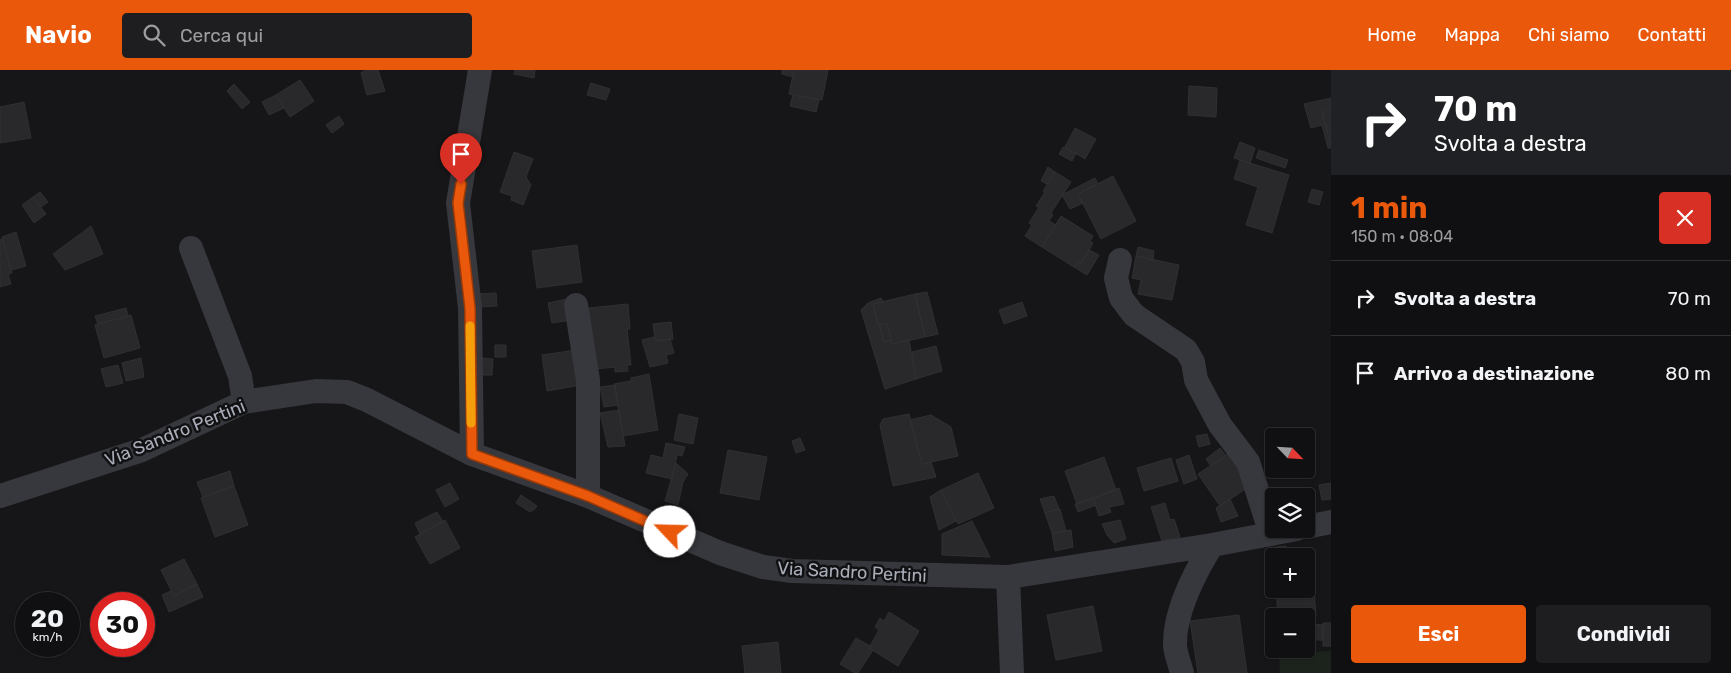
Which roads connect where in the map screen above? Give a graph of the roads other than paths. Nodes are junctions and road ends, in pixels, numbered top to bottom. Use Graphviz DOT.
graph roads {
  1 [pos="480,70"];
  2 [pos="191,248"];
  3 [pos="1120,260"];
  4 [pos="576,306"];
  5 [pos="244,402"];
  6 [pos="472,454"];
  7 [pos="0,496"];
  8 [pos="588,496"];
  9 [pos="1265,515"];
  10 [pos="1331,522"];
  11 [pos="1315,525"];
  12 [pos="1265,535"];
  13 [pos="1212,545"];
  14 [pos="1008,577"];
  15 [pos="1012,673"];
  16 [pos="1182,673"];
  1 -- 6 [label="street"];
  2 -- 5 [label="street"];
  3 -- 9 [label="street"];
  4 -- 8 [label="street"];
  5 -- 6 [label="street, Via Sandro Pertini"];
  5 -- 7 [label="street, Via Sandro Pertini"];
  6 -- 8 [label="street, Via Sandro Pertini"];
  8 -- 14 [label="street, Via Sandro Pertini"];
  10 -- 11 [label="street"];
  12 -- 13 [label="street, Via Sandro Pertini"];
  13 -- 14 [label="street, Via Sandro Pertini"];
  13 -- 16 [label="street"];
  14 -- 15 [label="street"];
}
